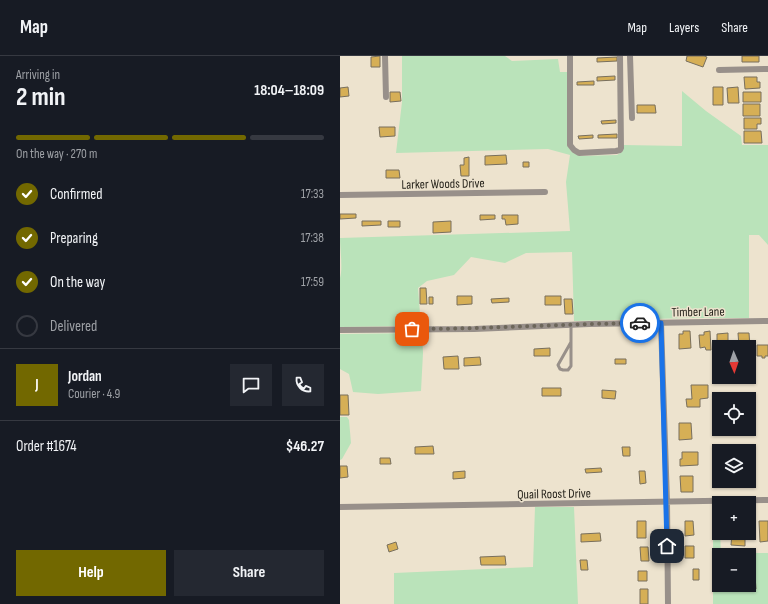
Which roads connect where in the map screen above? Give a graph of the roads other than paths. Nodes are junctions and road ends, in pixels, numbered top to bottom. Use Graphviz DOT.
graph roads {
  1 [pos="385,56"];
  2 [pos="570,56"];
  3 [pos="620,56"];
  4 [pos="630,56"];
  5 [pos="768,69"];
  6 [pos="719,70"];
  7 [pos="386,97"];
  8 [pos="632,118"];
  9 [pos="546,192"];
  10 [pos="340,195"];
  11 [pos="768,321"];
  12 [pos="661,323"];
  13 [pos="570,324"];
  14 [pos="340,330"];
  15 [pos="570,342"];
  16 [pos="768,500"];
  17 [pos="667,502"];
  18 [pos="340,507"];
  19 [pos="668,604"];
  1 -- 7 [label="street"];
  2 -- 3 [label="street"];
  4 -- 8 [label="street"];
  5 -- 6 [label="street"];
  9 -- 10 [label="street, Larker Woods Drive"];
  11 -- 12 [label="street, Timber Lane"];
  12 -- 13 [label="street, Timber Lane"];
  12 -- 17 [label="street"];
  13 -- 14 [label="street, Timber Lane"];
  13 -- 15 [label="lane"];
  15 -- 15 [label="lane"];
  16 -- 17 [label="street, Quail Roost Drive"];
  17 -- 18 [label="street, Quail Roost Drive"];
  17 -- 19 [label="street"];
}
